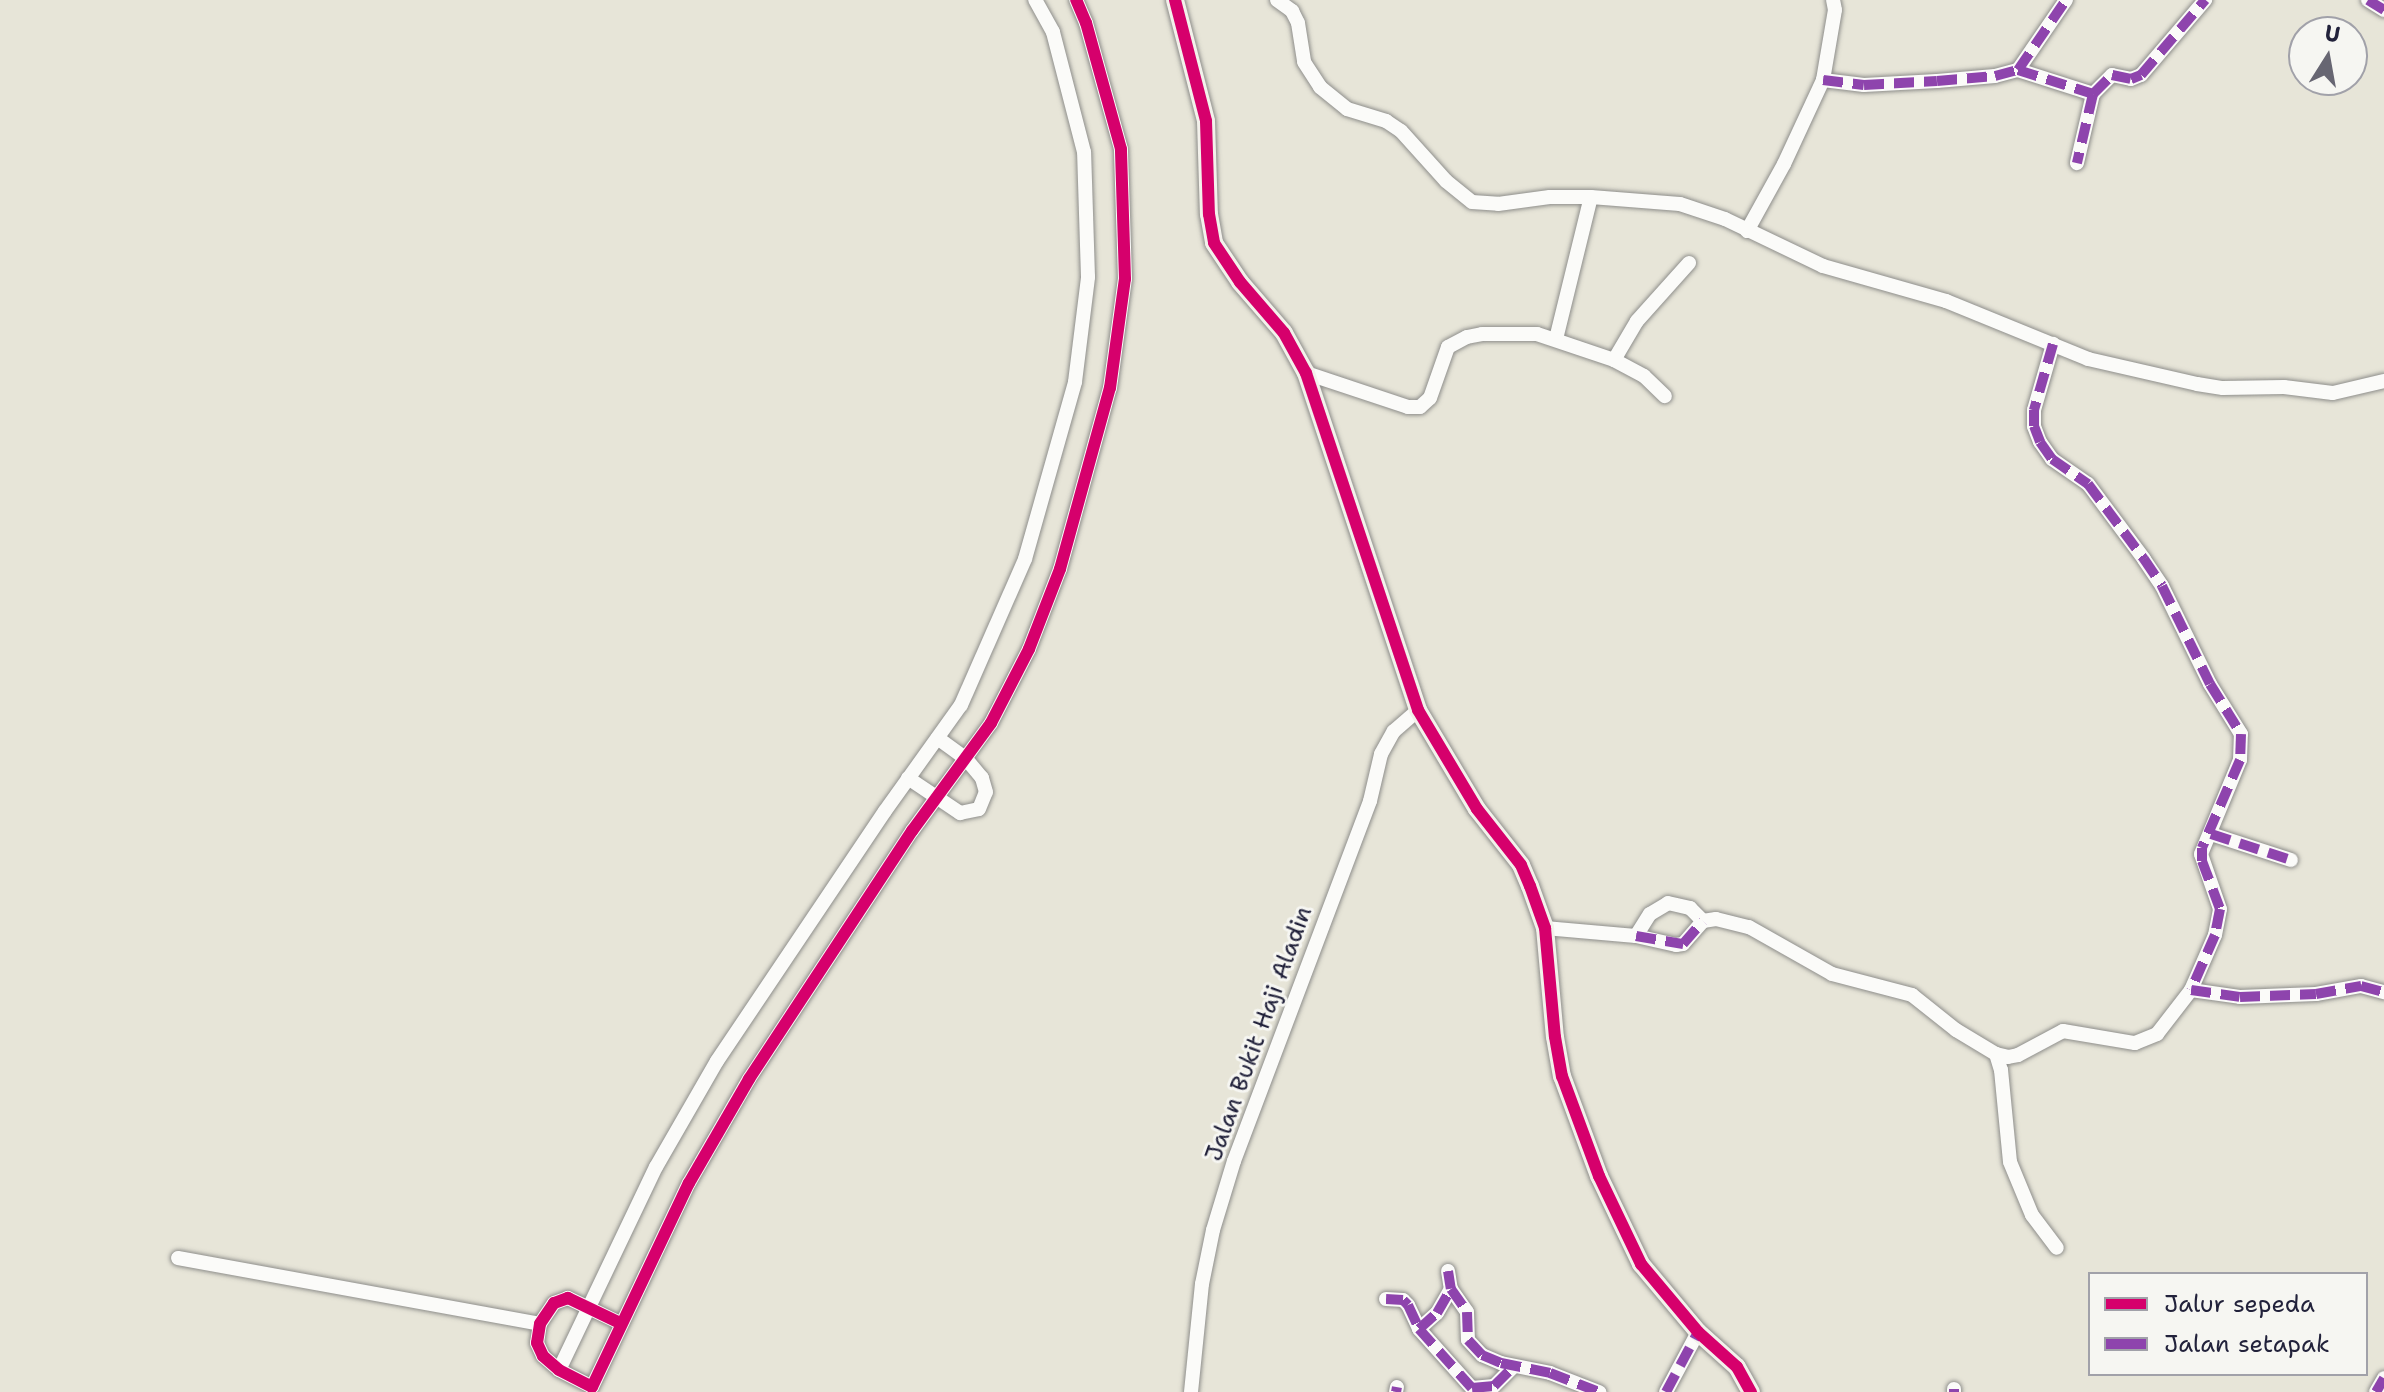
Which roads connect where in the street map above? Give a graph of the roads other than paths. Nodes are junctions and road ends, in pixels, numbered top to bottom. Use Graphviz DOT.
graph roads {
  1 [pos="1035,0"];
  2 [pos="1076,0"];
  3 [pos="1175,0"];
  4 [pos="1277,0"];
  5 [pos="1833,0"];
  6 [pos="2066,0"];
  7 [pos="2205,0"];
  8 [pos="2368,0"];
  9 [pos="2384,10"];
  10 [pos="2018,70"];
  11 [pos="1823,80"];
  12 [pos="2093,94"];
  13 [pos="2077,163"];
  14 [pos="1591,197"];
  15 [pos="1747,231"];
  16 [pos="1689,263"];
  17 [pos="1556,339"];
  18 [pos="2053,344"];
  19 [pos="1614,360"];
  20 [pos="1306,373"];
  21 [pos="2384,381"];
  22 [pos="1665,396"];
  23 [pos="1418,710"];
  24 [pos="937,738"];
  25 [pos="965,758"];
  26 [pos="908,778"];
  27 [pos="936,798"];
  28 [pos="2211,834"];
  29 [pos="2291,860"];
  30 [pos="1703,921"];
  31 [pos="1545,928"];
  32 [pos="1636,936"];
  33 [pos="2191,990"];
  34 [pos="2384,992"];
  35 [pos="1996,1054"];
  36 [pos="2057,1248"];
  37 [pos="178,1258"];
  38 [pos="1448,1271"];
  39 [pos="1451,1289"];
  40 [pos="1386,1299"];
  41 [pos="588,1305"];
  42 [pos="620,1323"];
  43 [pos="540,1324"];
  44 [pos="1419,1329"];
  45 [pos="1698,1332"];
  46 [pos="1514,1366"];
  47 [pos="559,1370"];
  48 [pos="2384,1378"];
  49 [pos="1477,1391"];
  50 [pos="1191,1392"];
  51 [pos="1599,1392"];
  52 [pos="1666,1392"];
  53 [pos="1751,1392"];
  54 [pos="2376,1392"];
  1 -- 24 [label="street"];
  2 -- 25 [label="street"];
  3 -- 20 [label="street"];
  4 -- 14 [label="street"];
  5 -- 11 [label="street"];
  6 -- 10 [label="street"];
  7 -- 12 [label="street"];
  8 -- 9 [label="street"];
  10 -- 11 [label="street"];
  10 -- 12 [label="street"];
  11 -- 15 [label="street"];
  12 -- 13 [label="street"];
  14 -- 15 [label="street"];
  14 -- 17 [label="street"];
  15 -- 18 [label="street"];
  16 -- 19 [label="street"];
  17 -- 19 [label="street"];
  17 -- 20 [label="street"];
  18 -- 21 [label="street"];
  18 -- 28 [label="street"];
  19 -- 22 [label="street"];
  20 -- 23 [label="street"];
  23 -- 31 [label="street"];
  23 -- 50 [label="street, Jalan Bukit Haji Aladin"];
  24 -- 25 [label="street"];
  24 -- 26 [label="street"];
  25 -- 27 [label="street"];
  25 -- 27 [label="street"];
  26 -- 27 [label="street"];
  26 -- 41 [label="street"];
  27 -- 42 [label="street"];
  28 -- 29 [label="street"];
  28 -- 33 [label="street"];
  30 -- 32 [label="street"];
  30 -- 32 [label="street"];
  30 -- 35 [label="street"];
  31 -- 32 [label="street"];
  31 -- 45 [label="street"];
  33 -- 34 [label="street"];
  33 -- 35 [label="street"];
  35 -- 36 [label="street"];
  37 -- 43 [label="street"];
  38 -- 39 [label="street"];
  39 -- 44 [label="street"];
  39 -- 46 [label="street"];
  40 -- 44 [label="street"];
  41 -- 42 [label="street"];
  41 -- 43 [label="street"];
  41 -- 47 [label="street"];
  42 -- 47 [label="street"];
  43 -- 47 [label="street"];
  44 -- 49 [label="street"];
  45 -- 52 [label="street"];
  45 -- 53 [label="street"];
  46 -- 49 [label="street"];
  46 -- 51 [label="street"];
  48 -- 54 [label="street"];
}
